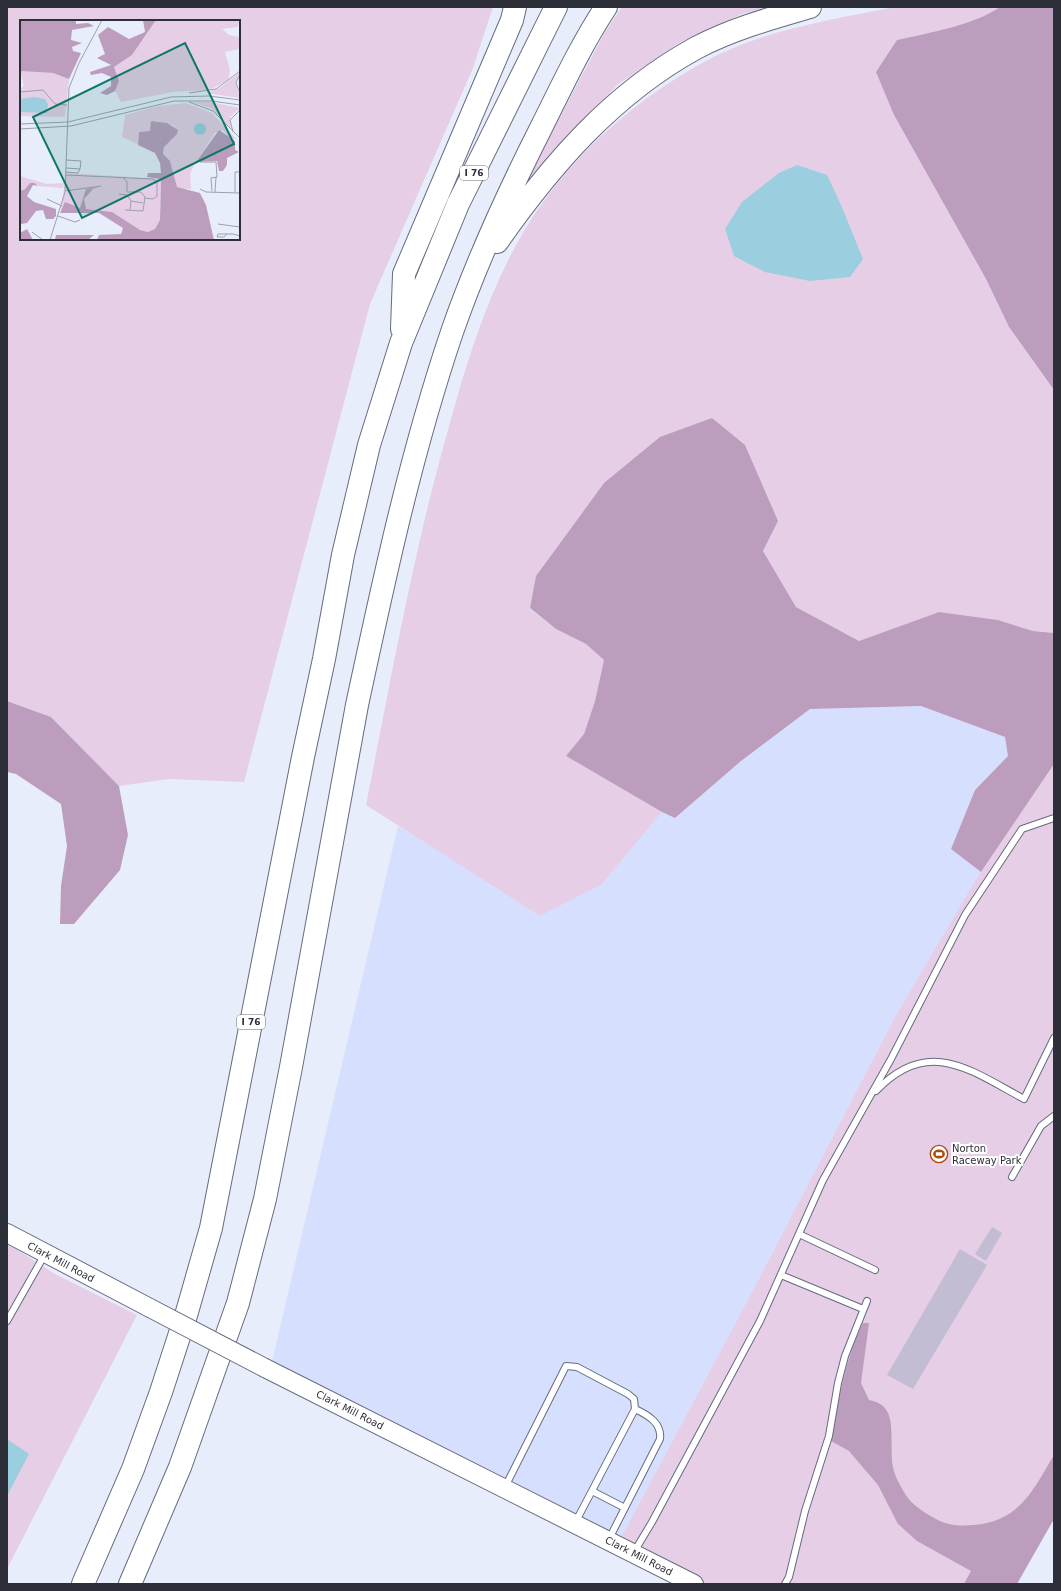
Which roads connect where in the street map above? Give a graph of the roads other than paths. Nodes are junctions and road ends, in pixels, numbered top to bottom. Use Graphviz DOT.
graph roads {
  1 [pos="515,7"];
  2 [pos="556,7"];
  3 [pos="606,7"];
  4 [pos="810,7"];
  5 [pos="466,295"];
  6 [pos="401,343"];
  7 [pos="1054,818"];
  8 [pos="1054,1038"];
  9 [pos="870,1098"];
  10 [pos="1054,1116"];
  11 [pos="1012,1176"];
  12 [pos="7,1233"];
  13 [pos="799,1234"];
  14 [pos="45,1254"];
  15 [pos="875,1270"];
  16 [pos="781,1275"];
  17 [pos="867,1301"];
  18 [pos="863,1309"];
  19 [pos="7,1321"];
  20 [pos="635,1409"];
  21 [pos="505,1489"];
  22 [pos="592,1491"];
  23 [pos="625,1508"];
  24 [pos="575,1524"];
  25 [pos="608,1541"];
  26 [pos="634,1553"];
  27 [pos="83,1584"];
  28 [pos="130,1584"];
  29 [pos="694,1584"];
  30 [pos="785,1584"];
  1 -- 6 [label="highway"];
  2 -- 6 [label="highway, I 76"];
  3 -- 5 [label="highway"];
  4 -- 5 [label="highway"];
  5 -- 28 [label="highway"];
  6 -- 27 [label="highway, I 76"];
  7 -- 9 [label="lane"];
  8 -- 9 [label="lane"];
  9 -- 13 [label="lane"];
  10 -- 11 [label="lane"];
  12 -- 14 [label="street, Clark Mill Road"];
  13 -- 15 [label="lane"];
  13 -- 16 [label="lane"];
  14 -- 19 [label="lane"];
  14 -- 21 [label="street, Clark Mill Road, bridge"];
  16 -- 18 [label="lane"];
  16 -- 26 [label="lane"];
  17 -- 18 [label="lane"];
  18 -- 30 [label="lane"];
  20 -- 21 [label="lane"];
  20 -- 22 [label="lane"];
  20 -- 23 [label="lane"];
  21 -- 24 [label="street, Clark Mill Road"];
  22 -- 23 [label="lane"];
  22 -- 24 [label="lane"];
  23 -- 25 [label="lane"];
  24 -- 25 [label="street, Clark Mill Road"];
  25 -- 26 [label="street, Clark Mill Road"];
  26 -- 29 [label="street, Clark Mill Road"];
}
